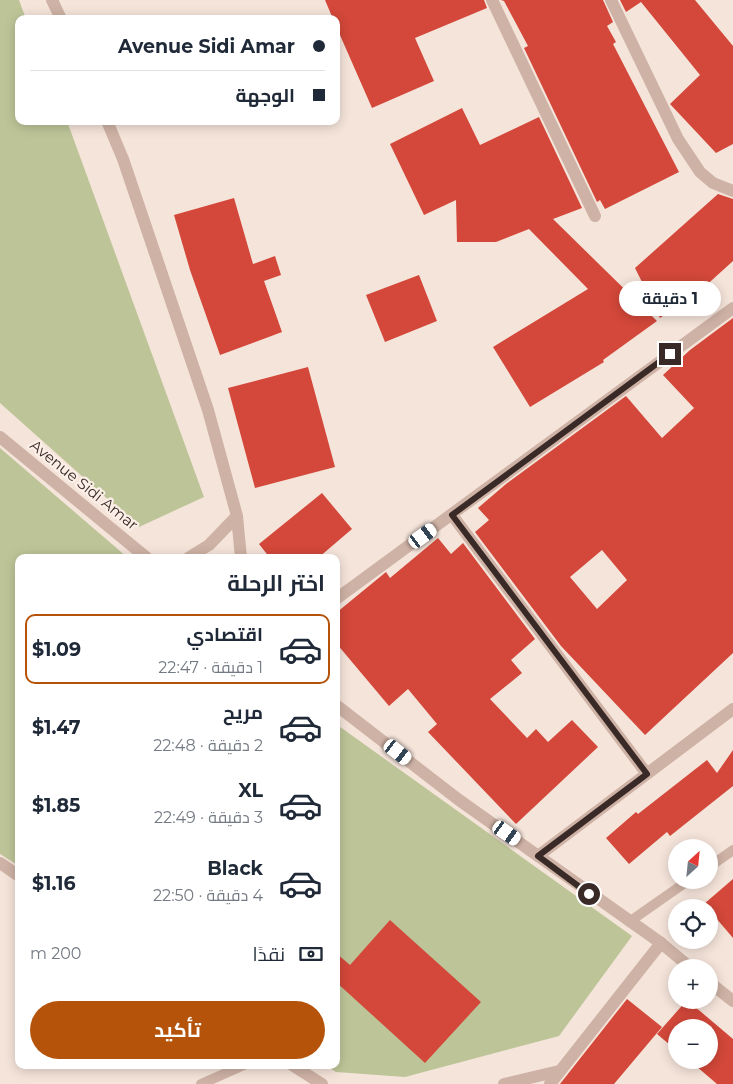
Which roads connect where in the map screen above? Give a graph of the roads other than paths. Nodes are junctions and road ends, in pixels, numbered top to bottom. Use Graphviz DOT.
graph roads {
  1 [pos="52,0"];
  2 [pos="492,0"];
  3 [pos="611,0"];
  4 [pos="59,15"];
  5 [pos="109,125"];
  6 [pos="733,191"];
  7 [pos="595,216"];
  8 [pos="733,308"];
  9 [pos="0,437"];
  10 [pos="452,515"];
  11 [pos="237,516"];
  12 [pos="142,554"];
  13 [pos="194,554"];
  14 [pos="241,554"];
  15 [pos="340,596"];
  16 [pos="340,708"];
  17 [pos="733,709"];
  18 [pos="647,774"];
  19 [pos="733,850"];
  20 [pos="538,856"];
  21 [pos="718,861"];
  22 [pos="0,863"];
  23 [pos="15,873"];
  24 [pos="677,889"];
  25 [pos="629,922"];
  26 [pos="661,943"];
  27 [pos="680,959"];
  28 [pos="718,989"];
  29 [pos="733,1001"];
  30 [pos="235,1069"];
  31 [pos="298,1069"];
  32 [pos="560,1071"];
  33 [pos="200,1084"];
  34 [pos="322,1084"];
  35 [pos="504,1084"];
  36 [pos="550,1084"];
  1 -- 4 [label="street"];
  2 -- 7 [label="street"];
  3 -- 6 [label="street"];
  5 -- 11 [label="street"];
  8 -- 10 [label="street"];
  9 -- 12 [label="street, Avenue Sidi Amar"];
  10 -- 15 [label="street"];
  10 -- 18 [label="street"];
  11 -- 13 [label="street"];
  11 -- 14 [label="street"];
  16 -- 20 [label="street"];
  17 -- 18 [label="street"];
  18 -- 20 [label="street"];
  19 -- 21 [label="lane"];
  20 -- 25 [label="street"];
  22 -- 23 [label="street"];
  24 -- 25 [label="lane"];
  25 -- 26 [label="street"];
  26 -- 27 [label="street"];
  26 -- 32 [label="street"];
  28 -- 29 [label="street"];
  30 -- 33 [label="lane"];
  31 -- 34 [label="street"];
  32 -- 35 [label="street"];
  32 -- 36 [label="street"];
}
